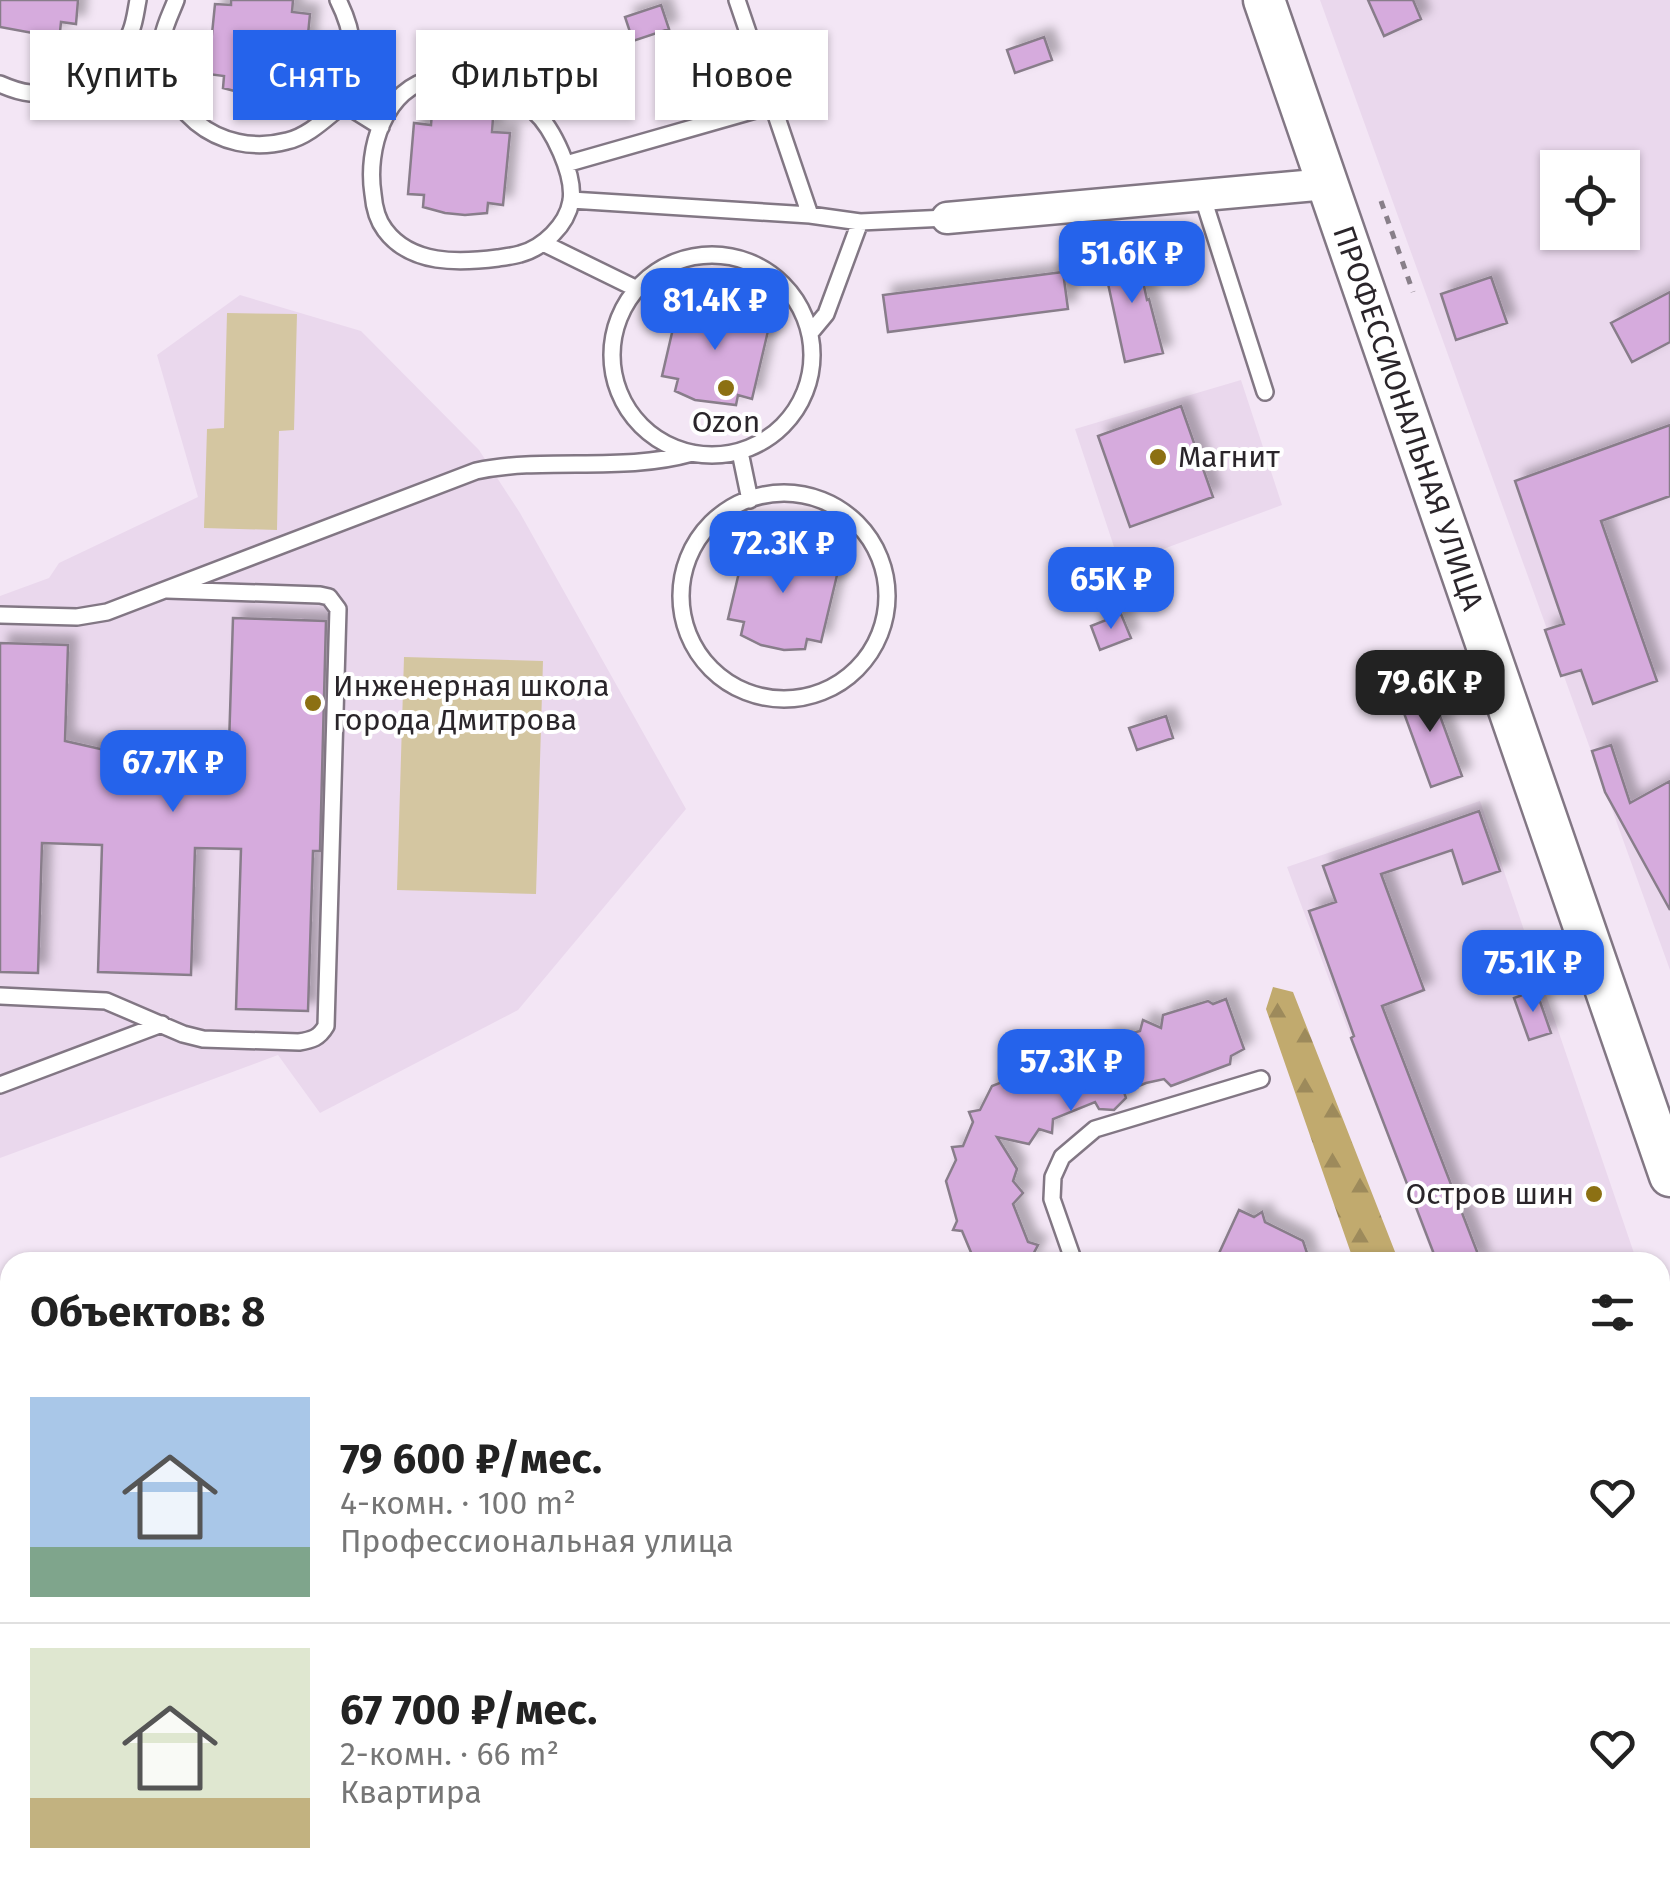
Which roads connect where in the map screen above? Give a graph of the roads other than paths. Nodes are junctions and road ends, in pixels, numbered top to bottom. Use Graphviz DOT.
graph roads {
  1 [pos="138,0"];
  2 [pos="176,0"];
  3 [pos="338,0"];
  4 [pos="737,0"];
  5 [pos="1264,0"];
  6 [pos="133,28"];
  7 [pos="143,30"];
  8 [pos="165,30"];
  9 [pos="350,30"];
  10 [pos="748,30"];
  11 [pos="0,84"];
  12 [pos="192,120"];
  13 [pos="323,120"];
  14 [pos="369,120"];
  15 [pos="721,120"];
  16 [pos="779,120"];
  17 [pos="380,127"];
  18 [pos="566,164"];
  19 [pos="1327,184"];
  20 [pos="1202,195"];
  21 [pos="571,200"];
  22 [pos="810,215"];
  23 [pos="947,218"];
  24 [pos="860,222"];
  25 [pos="543,243"];
  26 [pos="637,289"];
  27 [pos="811,332"];
  28 [pos="1265,392"];
  29 [pos="740,452"];
  30 [pos="692,453"];
  31 [pos="750,500"];
  32 [pos="167,590"];
  33 [pos="0,615"];
  34 [pos="0,996"];
  35 [pos="162,1024"];
  36 [pos="1261,1079"];
  37 [pos="0,1085"];
  38 [pos="1670,1176"];
  39 [pos="1071,1252"];
  1 -- 6 [label="lane"];
  2 -- 8 [label="lane"];
  3 -- 9 [label="lane"];
  4 -- 10 [label="lane"];
  5 -- 19 [label="main road, ПРОФЕССИОНАЛЬНАЯ УЛИЦА"];
  6 -- 7 [label="lane"];
  6 -- 11 [label="lane"];
  12 -- 13 [label="lane"];
  14 -- 17 [label="lane"];
  15 -- 18 [label="lane"];
  16 -- 22 [label="lane"];
  17 -- 18 [label="lane"];
  17 -- 25 [label="lane"];
  18 -- 21 [label="lane"];
  19 -- 20 [label="street"];
  19 -- 38 [label="main road, ПРОФЕССИОНАЛЬНАЯ УЛИЦА"];
  20 -- 23 [label="street"];
  20 -- 28 [label="lane"];
  21 -- 22 [label="lane"];
  21 -- 25 [label="lane"];
  22 -- 24 [label="lane"];
  23 -- 24 [label="lane"];
  24 -- 27 [label="lane"];
  25 -- 26 [label="lane"];
  26 -- 27 [label="lane"];
  26 -- 30 [label="lane"];
  27 -- 29 [label="lane"];
  29 -- 30 [label="lane"];
  29 -- 31 [label="lane"];
  30 -- 32 [label="lane"];
  31 -- 31 [label="lane"];
  32 -- 33 [label="lane"];
  32 -- 35 [label="lane"];
  34 -- 35 [label="lane"];
  35 -- 37 [label="lane"];
  36 -- 39 [label="lane"];
}
